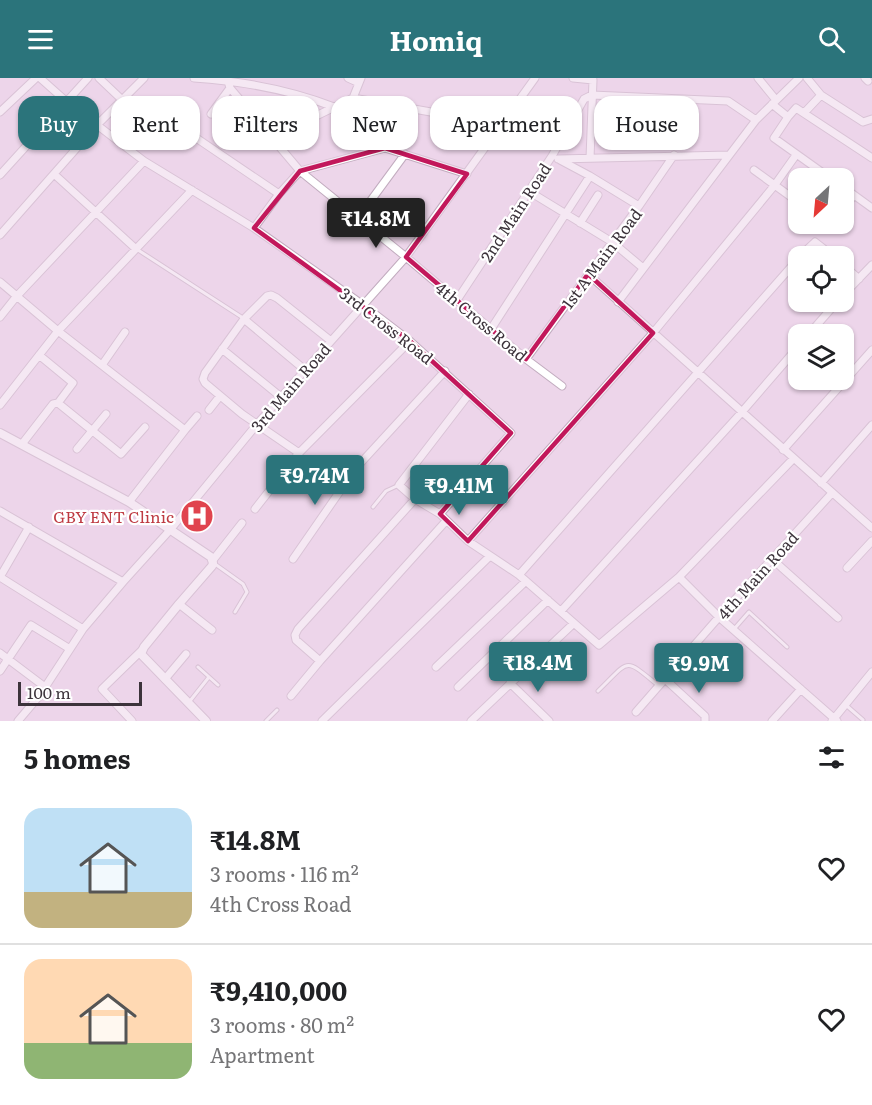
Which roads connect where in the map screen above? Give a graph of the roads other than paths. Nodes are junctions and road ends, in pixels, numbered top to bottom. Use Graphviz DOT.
graph roads {
  1 [pos="38,78"];
  2 [pos="88,78"];
  3 [pos="99,78"];
  4 [pos="144,78"];
  5 [pos="194,78"];
  6 [pos="535,78"];
  7 [pos="573,78"];
  8 [pos="759,78"];
  9 [pos="799,78"];
  10 [pos="807,78"];
  11 [pos="355,80"];
  12 [pos="228,82"];
  13 [pos="820,95"];
  14 [pos="60,96"];
  15 [pos="72,96"];
  16 [pos="119,96"];
  17 [pos="127,96"];
  18 [pos="239,96"];
  19 [pos="353,96"];
  20 [pos="523,96"];
  21 [pos="592,96"];
  22 [pos="774,102"];
  23 [pos="331,106"];
  24 [pos="0,112"];
  25 [pos="111,112"];
  26 [pos="804,113"];
  27 [pos="211,114"];
  28 [pos="788,117"];
  29 [pos="872,119"];
  30 [pos="756,120"];
  31 [pos="99,123"];
  32 [pos="99,127"];
  33 [pos="200,141"];
  34 [pos="23,150"];
  35 [pos="75,150"];
  36 [pos="283,150"];
  37 [pos="485,150"];
  38 [pos="405,154"];
  39 [pos="674,155"];
  40 [pos="729,155"];
  41 [pos="796,155"];
  42 [pos="555,158"];
  43 [pos="590,158"];
  44 [pos="872,158"];
  45 [pos="144,161"];
  46 [pos="815,168"];
  47 [pos="754,170"];
  48 [pos="300,171"];
  49 [pos="54,174"];
  50 [pos="467,174"];
  51 [pos="0,175"];
  52 [pos="590,176"];
  53 [pos="774,186"];
  54 [pos="192,190"];
  55 [pos="530,192"];
  56 [pos="279,194"];
  57 [pos="598,195"];
  58 [pos="788,195"];
  59 [pos="854,195"];
  60 [pos="639,206"];
  61 [pos="872,208"];
  62 [pos="95,213"];
  63 [pos="565,214"];
  64 [pos="358,218"];
  65 [pos="580,223"];
  66 [pos="254,228"];
  67 [pos="0,235"];
  68 [pos="612,242"];
  69 [pos="136,249"];
  70 [pos="406,257"];
  71 [pos="872,265"];
  72 [pos="643,268"];
  73 [pos="788,270"];
  74 [pos="588,274"];
  75 [pos="854,275"];
  76 [pos="859,279"];
  77 [pos="0,282"];
  78 [pos="854,284"];
  79 [pos="16,297"];
  80 [pos="457,300"];
  81 [pos="618,302"];
  82 [pos="363,305"];
  83 [pos="828,312"];
  84 [pos="0,316"];
  85 [pos="244,319"];
  86 [pos="818,324"];
  87 [pos="491,329"];
  88 [pos="58,331"];
  89 [pos="125,332"];
  90 [pos="653,333"];
  91 [pos="331,341"];
  92 [pos="410,341"];
  93 [pos="222,349"];
  94 [pos="872,350"];
  95 [pos="39,355"];
  96 [pos="526,359"];
  97 [pos="788,359"];
  98 [pos="102,365"];
  99 [pos="306,370"];
  100 [pos="445,372"];
  101 [pos="697,373"];
  102 [pos="562,386"];
  103 [pos="469,394"];
  104 [pos="220,396"];
  105 [pos="281,397"];
  106 [pos="57,403"];
  107 [pos="0,405"];
  108 [pos="209,410"];
  109 [pos="741,413"];
  110 [pos="106,414"];
  111 [pos="198,416"];
  112 [pos="258,423"];
  113 [pos="872,425"];
  114 [pos="145,427"];
  115 [pos="185,430"];
  116 [pos="91,431"];
  117 [pos="0,433"];
  118 [pos="22,444"];
  119 [pos="77,449"];
  120 [pos="783,450"];
  121 [pos="299,453"];
  122 [pos="793,459"];
  123 [pos="821,483"];
  124 [pos="399,485"];
  125 [pos="831,493"];
  126 [pos="415,499"];
  127 [pos="129,502"];
  128 [pos="373,507"];
  129 [pos="255,508"];
  130 [pos="0,511"];
  131 [pos="440,514"];
  132 [pos="446,521"];
  133 [pos="242,523"];
  134 [pos="29,527"];
  135 [pos="872,528"];
  136 [pos="170,530"];
  137 [pos="468,541"];
  138 [pos="872,541"];
  139 [pos="490,556"];
  140 [pos="294,559"];
  141 [pos="772,559"];
  142 [pos="213,561"];
  143 [pos="847,568"];
  144 [pos="519,575"];
  145 [pos="0,577"];
  146 [pos="679,577"];
  147 [pos="526,581"];
  148 [pos="123,582"];
  149 [pos="548,600"];
  150 [pos="178,604"];
  151 [pos="561,611"];
  152 [pos="236,612"];
  153 [pos="719,617"];
  154 [pos="838,618"];
  155 [pos="574,623"];
  156 [pos="83,629"];
  157 [pos="212,630"];
  158 [pos="734,630"];
  159 [pos="787,646"];
  160 [pos="70,649"];
  161 [pos="142,651"];
  162 [pos="0,653"];
  163 [pos="186,654"];
  164 [pos="8,660"];
  165 [pos="320,661"];
  166 [pos="198,667"];
  167 [pos="436,667"];
  168 [pos="0,671"];
  169 [pos="872,672"];
  170 [pos="209,677"];
  171 [pos="165,679"];
  172 [pos="665,679"];
  173 [pos="510,683"];
  174 [pos="218,685"];
  175 [pos="659,686"];
  176 [pos="45,687"];
  177 [pos="458,687"];
  178 [pos="801,689"];
  179 [pos="598,692"];
  180 [pos="291,696"];
  181 [pos="189,702"];
  182 [pos="846,705"];
  183 [pos="277,710"];
  184 [pos="636,712"];
  185 [pos="834,720"];
  186 [pos="863,720"];
  187 [pos="18,721"];
  188 [pos="132,721"];
  189 [pos="206,721"];
  190 [pos="266,721"];
  191 [pos="322,721"];
  192 [pos="471,721"];
  193 [pos="549,721"];
  194 [pos="705,721"];
  195 [pos="772,721"];
  1 -- 14 [label="street, 3rd Cross Road"];
  1 -- 24 [label="street"];
  2 -- 15 [label="street"];
  3 -- 16 [label="street"];
  4 -- 17 [label="street"];
  5 -- 12 [label="street"];
  6 -- 20 [label="street, 3rd Main Road"];
  7 -- 21 [label="street"];
  8 -- 22 [label="street"];
  9 -- 22 [label="street"];
  10 -- 13 [label="street"];
  11 -- 19 [label="street"];
  12 -- 18 [label="street, 4th Cross Road"];
  12 -- 23 [label="street"];
  12 -- 27 [label="street"];
  13 -- 26 [label="street"];
  13 -- 29 [label="street"];
  21 -- 30 [label="street"];
  21 -- 42 [label="street, 2nd Main Road"];
  21 -- 43 [label="street"];
  22 -- 28 [label="street"];
  22 -- 30 [label="street"];
  25 -- 31 [label="street"];
  26 -- 28 [label="street"];
  26 -- 44 [label="street"];
  28 -- 41 [label="street"];
  30 -- 40 [label="street"];
  32 -- 45 [label="street, 3rd Cross Road"];
  33 -- 56 [label="street"];
  34 -- 51 [label="street"];
  35 -- 49 [label="street"];
  36 -- 48 [label="street, 4th Cross Road"];
  37 -- 50 [label="street, 3rd Main Road"];
  38 -- 48 [label="street"];
  38 -- 50 [label="street"];
  38 -- 64 [label="street"];
  39 -- 40 [label="street"];
  39 -- 43 [label="street"];
  39 -- 60 [label="street, 1st A Main Road"];
  40 -- 72 [label="street"];
  41 -- 46 [label="street"];
  41 -- 53 [label="street"];
  42 -- 43 [label="street"];
  42 -- 52 [label="street"];
  42 -- 55 [label="street, 2nd Main Road"];
  45 -- 54 [label="street, 3rd Cross Road"];
  45 -- 62 [label="street"];
  47 -- 53 [label="street"];
  48 -- 56 [label="street"];
  48 -- 64 [label="street, 4th Cross Road"];
  49 -- 62 [label="street"];
  49 -- 67 [label="street"];
  50 -- 70 [label="street, 3rd Main Road"];
  52 -- 60 [label="street"];
  52 -- 63 [label="street"];
  53 -- 58 [label="street"];
  53 -- 90 [label="street"];
  54 -- 66 [label="street, 3rd Cross Road"];
  54 -- 69 [label="street"];
  55 -- 63 [label="street"];
  55 -- 80 [label="street, 2nd Main Road"];
  56 -- 66 [label="street"];
  57 -- 65 [label="street"];
  59 -- 61 [label="street"];
  60 -- 68 [label="street, 1st A Main Road"];
  62 -- 69 [label="street"];
  62 -- 79 [label="street"];
  63 -- 65 [label="street"];
  63 -- 87 [label="street"];
  64 -- 70 [label="street, 4th Cross Road"];
  65 -- 68 [label="street"];
  66 -- 82 [label="street, 3rd Cross Road"];
  68 -- 72 [label="street"];
  68 -- 74 [label="street, 1st A Main Road"];
  69 -- 85 [label="lane"];
  69 -- 88 [label="street"];
  70 -- 80 [label="street, 4th Cross Road"];
  70 -- 82 [label="street, 3rd Main Road"];
  71 -- 76 [label="street"];
  72 -- 81 [label="street"];
  73 -- 101 [label="street"];
  74 -- 81 [label="street"];
  74 -- 96 [label="street, 1st A Main Road"];
  75 -- 76 [label="street"];
  76 -- 78 [label="street"];
  77 -- 79 [label="street"];
  79 -- 84 [label="street"];
  79 -- 88 [label="street"];
  80 -- 87 [label="street, 4th Cross Road"];
  81 -- 90 [label="street"];
  82 -- 91 [label="street, 3rd Main Road"];
  82 -- 92 [label="street, 3rd Cross Road"];
  83 -- 86 [label="street"];
  85 -- 91 [label="street"];
  85 -- 93 [label="street"];
  85 -- 99 [label="street"];
  87 -- 96 [label="street, 4th Cross Road"];
  88 -- 95 [label="street"];
  88 -- 98 [label="street"];
  89 -- 98 [label="street"];
  90 -- 101 [label="street"];
  90 -- 137 [label="street"];
  91 -- 99 [label="street, 3rd Main Road"];
  92 -- 100 [label="street, 3rd Cross Road"];
  92 -- 121 [label="street"];
  93 -- 104 [label="street"];
  93 -- 105 [label="street"];
  94 -- 120 [label="street"];
  95 -- 106 [label="street"];
  95 -- 107 [label="street"];
  96 -- 102 [label="street, 4th Cross Road"];
  97 -- 109 [label="street"];
  98 -- 115 [label="street"];
  99 -- 105 [label="street, 3rd Main Road"];
  100 -- 103 [label="street, 3rd Cross Road"];
  100 -- 140 [label="street"];
  101 -- 109 [label="street"];
  101 -- 144 [label="street"];
  103 -- 124 [label="street"];
  103 -- 131 [label="street, 3rd Cross Road"];
  104 -- 108 [label="street"];
  104 -- 112 [label="street"];
  105 -- 112 [label="street, 3rd Main Road"];
  106 -- 116 [label="street"];
  106 -- 118 [label="street"];
  109 -- 120 [label="street"];
  109 -- 151 [label="street"];
  110 -- 116 [label="street"];
  111 -- 115 [label="street"];
  112 -- 121 [label="street"];
  112 -- 136 [label="street, 3rd Main Road"];
  113 -- 123 [label="street"];
  114 -- 116 [label="street"];
  115 -- 127 [label="street"];
  116 -- 119 [label="street"];
  117 -- 118 [label="street"];
  118 -- 127 [label="street"];
  120 -- 122 [label="street"];
  121 -- 129 [label="street"];
  122 -- 123 [label="street"];
  122 -- 146 [label="street"];
  123 -- 125 [label="street"];
  124 -- 126 [label="street"];
  124 -- 128 [label="lane"];
  125 -- 135 [label="street"];
  125 -- 141 [label="street, 4th Main Road"];
  126 -- 131 [label="street"];
  126 -- 165 [label="street"];
  127 -- 136 [label="street"];
  130 -- 134 [label="street"];
  131 -- 132 [label="street"];
  132 -- 137 [label="street"];
  132 -- 165 [label="street"];
  133 -- 142 [label="street"];
  134 -- 145 [label="street"];
  134 -- 148 [label="street"];
  136 -- 142 [label="street"];
  136 -- 148 [label="street, 3rd Main Road"];
  137 -- 139 [label="street"];
  138 -- 143 [label="street"];
  139 -- 144 [label="street"];
  139 -- 191 [label="street"];
  141 -- 153 [label="street, 4th Main Road"];
  141 -- 154 [label="street"];
  142 -- 150 [label="street"];
  142 -- 152 [label="lane"];
  144 -- 147 [label="street"];
  145 -- 156 [label="street"];
  146 -- 153 [label="street"];
  146 -- 155 [label="street"];
  147 -- 149 [label="street"];
  147 -- 167 [label="street"];
  148 -- 156 [label="street, 3rd Main Road"];
  149 -- 151 [label="street"];
  149 -- 177 [label="street"];
  150 -- 157 [label="street"];
  150 -- 161 [label="street"];
  151 -- 155 [label="street"];
  153 -- 158 [label="street"];
  153 -- 172 [label="street, 4th Main Road"];
  155 -- 173 [label="street"];
  156 -- 160 [label="street, 3rd Main Road"];
  158 -- 159 [label="lane"];
  158 -- 178 [label="street"];
  160 -- 164 [label="street"];
  160 -- 176 [label="street, 3rd Main Road"];
  161 -- 171 [label="street"];
  161 -- 188 [label="street"];
  162 -- 164 [label="street"];
  163 -- 171 [label="street"];
  164 -- 168 [label="street"];
  164 -- 176 [label="street"];
  165 -- 180 [label="street"];
  166 -- 170 [label="lane"];
  169 -- 182 [label="street"];
  170 -- 174 [label="lane"];
  170 -- 181 [label="lane"];
  171 -- 181 [label="street"];
  172 -- 175 [label="street, 4th Main Road"];
  172 -- 194 [label="street"];
  173 -- 192 [label="street"];
  173 -- 193 [label="street"];
  175 -- 179 [label="lane"];
  175 -- 184 [label="street, 4th Main Road"];
  176 -- 187 [label="street, 3rd Main Road"];
  178 -- 185 [label="street"];
  178 -- 195 [label="street"];
  181 -- 189 [label="street"];
  182 -- 185 [label="street"];
  182 -- 186 [label="lane"];
  183 -- 190 [label="lane"];
}
